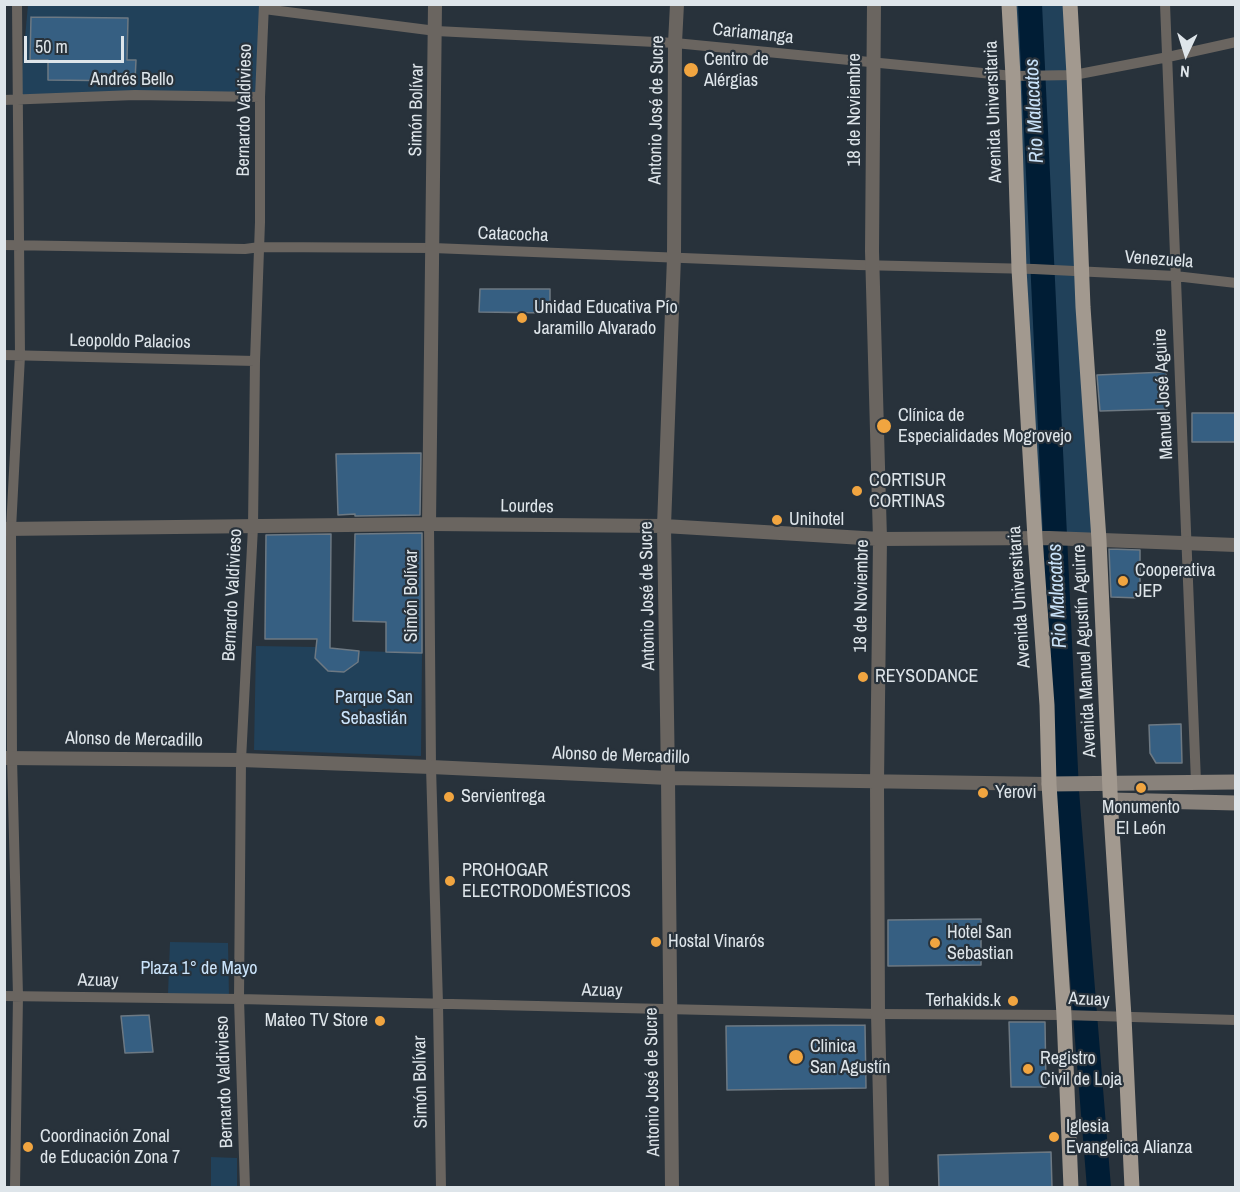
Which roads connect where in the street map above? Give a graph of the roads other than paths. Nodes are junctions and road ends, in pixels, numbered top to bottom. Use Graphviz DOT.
graph roads {
  1 [pos="17,4"];
  2 [pos="435,4"];
  3 [pos="677,4"];
  4 [pos="874,4"];
  5 [pos="1008,4"];
  6 [pos="1070,4"];
  7 [pos="1165,4"];
  8 [pos="264,7"];
  9 [pos="436,31"];
  10 [pos="1236,42"];
  11 [pos="675,43"];
  12 [pos="1167,57"];
  13 [pos="874,63"];
  14 [pos="1070,75"];
  15 [pos="1019,76"];
  16 [pos="260,97"];
  17 [pos="4,100"];
  18 [pos="18,100"];
  19 [pos="4,245"];
  20 [pos="18,246"];
  21 [pos="260,247"];
  22 [pos="433,248"];
  23 [pos="674,257"];
  24 [pos="872,265"];
  25 [pos="1027,269"];
  26 [pos="1076,271"];
  27 [pos="1175,276"];
  28 [pos="1236,283"];
  29 [pos="4,355"];
  30 [pos="20,356"];
  31 [pos="255,361"];
  32 [pos="429,524"];
  33 [pos="664,526"];
  34 [pos="253,527"];
  35 [pos="8,529"];
  36 [pos="1042,538"];
  37 [pos="880,539"];
  38 [pos="1099,540"];
  39 [pos="1187,543"];
  40 [pos="1236,545"];
  41 [pos="8,758"];
  42 [pos="241,760"];
  43 [pos="431,767"];
  44 [pos="668,778"];
  45 [pos="877,782"];
  46 [pos="1196,782"];
  47 [pos="1236,782"];
  48 [pos="1168,783"];
  49 [pos="1055,784"];
  50 [pos="1107,784"];
  51 [pos="1111,800"];
  52 [pos="1168,801"];
  53 [pos="1236,803"];
  54 [pos="4,996"];
  55 [pos="18,996"];
  56 [pos="239,999"];
  57 [pos="438,1004"];
  58 [pos="670,1009"];
  59 [pos="878,1014"];
  60 [pos="1070,1015"];
  61 [pos="1121,1017"];
  62 [pos="1236,1020"];
  63 [pos="15,1188"];
  64 [pos="245,1188"];
  65 [pos="441,1188"];
  66 [pos="672,1188"];
  67 [pos="882,1188"];
  68 [pos="1071,1188"];
  69 [pos="1132,1188"];
  1 -- 18 [label="street"];
  2 -- 9 [label="street, Simón Bolívar"];
  3 -- 11 [label="street, Antonio José de Sucre"];
  4 -- 13 [label="street, 18 de Noviembre"];
  5 -- 15 [label="main road, Avenida Universitaria"];
  6 -- 14 [label="main road, Avenida Manuel Agustín Aguirre"];
  7 -- 12 [label="street, Manuel José Aguire"];
  8 -- 9 [label="street, Cariamanga"];
  8 -- 16 [label="street, Bernardo Valdivieso"];
  9 -- 11 [label="street, Cariamanga"];
  9 -- 22 [label="street, Simón Bolívar"];
  10 -- 12 [label="street, Cariamanga"];
  11 -- 13 [label="street, Cariamanga"];
  11 -- 23 [label="street, Antonio José de Sucre"];
  12 -- 14 [label="street, Cariamanga"];
  12 -- 27 [label="street, Manuel José Aguire"];
  13 -- 15 [label="street, Cariamanga"];
  13 -- 24 [label="street, 18 de Noviembre"];
  14 -- 15 [label="street, Cariamanga"];
  14 -- 26 [label="main road, Avenida Manuel Agustín Aguirre"];
  15 -- 25 [label="main road, Avenida Universitaria"];
  16 -- 18 [label="street, Andrés Bello"];
  16 -- 21 [label="street, Bernardo Valdivieso"];
  17 -- 18 [label="street, Andrés Bello"];
  18 -- 20 [label="street"];
  19 -- 20 [label="street, Catacocha"];
  20 -- 21 [label="street, Catacocha"];
  20 -- 30 [label="street"];
  21 -- 22 [label="street, Catacocha"];
  21 -- 31 [label="street, Bernardo Valdivieso"];
  22 -- 23 [label="street, Catacocha"];
  22 -- 32 [label="street, Simón Bolívar"];
  23 -- 24 [label="street, Catacocha"];
  23 -- 33 [label="street, Antonio José de Sucre"];
  24 -- 25 [label="street, Catacocha"];
  24 -- 37 [label="street, 18 de Noviembre"];
  25 -- 26 [label="street, Venezuela"];
  25 -- 36 [label="main road, Avenida Universitaria"];
  26 -- 27 [label="street, Venezuela"];
  26 -- 38 [label="main road, Avenida Manuel Agustín Aguirre"];
  27 -- 28 [label="street, Venezuela"];
  27 -- 39 [label="street, Manuel José Aguire"];
  29 -- 30 [label="street, Leopoldo Palacios"];
  30 -- 31 [label="street, Leopoldo Palacios"];
  30 -- 35 [label="street"];
  31 -- 34 [label="street, Bernardo Valdivieso"];
  32 -- 33 [label="street, Lourdes"];
  32 -- 34 [label="street, Lourdes"];
  32 -- 43 [label="street, Simón Bolívar"];
  33 -- 37 [label="street, Lourdes"];
  33 -- 44 [label="street, Antonio José de Sucre"];
  34 -- 35 [label="street, Lourdes"];
  34 -- 42 [label="street, Bernardo Valdivieso"];
  35 -- 41 [label="street"];
  36 -- 37 [label="street, Lourdes"];
  36 -- 38 [label="street, Lourdes"];
  36 -- 49 [label="main road, Avenida Universitaria"];
  37 -- 45 [label="street, 18 de Noviembre"];
  38 -- 39 [label="street, Lourdes"];
  38 -- 50 [label="main road, Avenida Manuel Agustín Aguirre"];
  39 -- 40 [label="street, Lourdes"];
  39 -- 46 [label="street, Manuel José Aguire"];
  41 -- 42 [label="street, Alonso de Mercadillo"];
  41 -- 55 [label="street"];
  42 -- 43 [label="street, Alonso de Mercadillo"];
  42 -- 56 [label="street, Bernardo Valdivieso"];
  43 -- 44 [label="street, Alonso de Mercadillo"];
  43 -- 57 [label="street, Simón Bolívar"];
  44 -- 45 [label="street, Alonso de Mercadillo"];
  44 -- 58 [label="street, Antonio José de Sucre"];
  45 -- 49 [label="street, Alonso de Mercadillo"];
  45 -- 59 [label="street, 18 de Noviembre"];
  46 -- 47 [label="main road, Alonso de Mercadillo"];
  46 -- 48 [label="main road, Alonso de Mercadillo"];
  48 -- 50 [label="main road, Alonso de Mercadillo"];
  48 -- 52 [label="main road"];
  49 -- 50 [label="main road, Alonso de Mercadillo"];
  49 -- 60 [label="main road, Avenida Universitaria"];
  50 -- 51 [label="main road, Avenida Manuel Agustín Aguirre"];
  51 -- 52 [label="main road"];
  51 -- 61 [label="main road, Avenida Manuel Agustín Aguirre"];
  52 -- 53 [label="main road"];
  54 -- 55 [label="street, Azuay"];
  55 -- 56 [label="street, Azuay"];
  55 -- 63 [label="street"];
  56 -- 57 [label="street, Azuay"];
  56 -- 64 [label="street, Bernardo Valdivieso"];
  57 -- 58 [label="street, Azuay"];
  57 -- 65 [label="street, Simón Bolívar"];
  58 -- 59 [label="street, Azuay"];
  58 -- 66 [label="street, Antonio José de Sucre"];
  59 -- 60 [label="street, Azuay"];
  59 -- 67 [label="street, 18 de Noviembre"];
  60 -- 61 [label="street, Azuay"];
  60 -- 68 [label="main road, Avenida Universitaria"];
  61 -- 62 [label="street, Azuay"];
  61 -- 69 [label="main road, Avenida Manuel Agustín Aguirre"];
}
